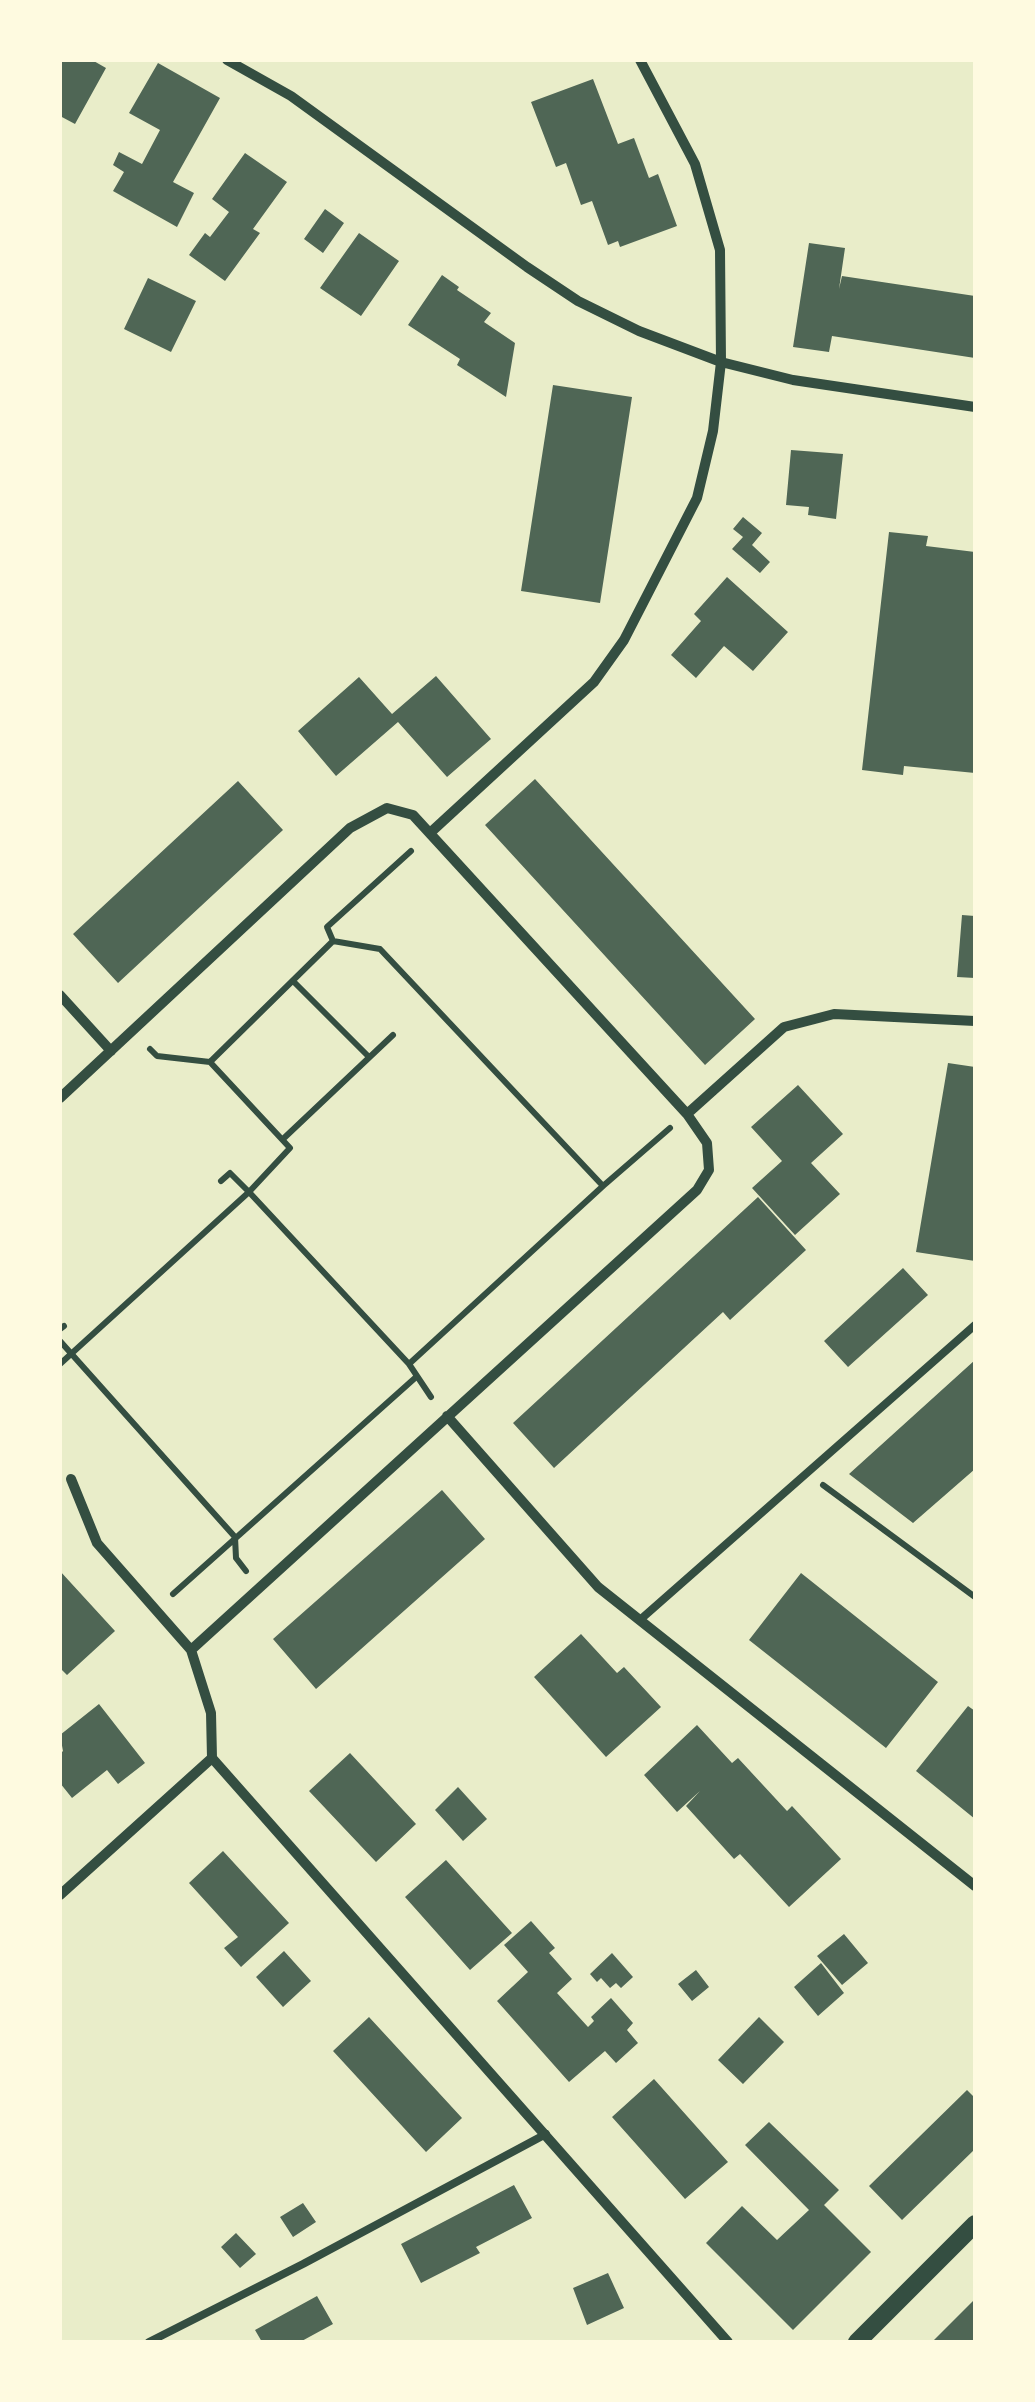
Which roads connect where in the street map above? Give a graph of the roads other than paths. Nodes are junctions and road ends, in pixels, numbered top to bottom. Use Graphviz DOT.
graph roads {
  1 [pos="227,60"];
  2 [pos="640,60"];
  3 [pos="722,362"];
  4 [pos="975,407"];
  5 [pos="430,834"];
  6 [pos="60,995"];
  7 [pos="975,1021"];
  8 [pos="111,1051"];
  9 [pos="60,1098"];
  10 [pos="687,1114"];
  11 [pos="975,1325"];
  12 [pos="447,1416"];
  13 [pos="71,1479"];
  14 [pos="640,1620"];
  15 [pos="190,1650"];
  16 [pos="212,1758"];
  17 [pos="975,1886"];
  18 [pos="60,1895"];
  19 [pos="546,2134"];
  20 [pos="975,2224"];
  21 [pos="149,2342"];
  22 [pos="728,2342"];
  23 [pos="856,2342"];
  1 -- 3 [label="street"];
  2 -- 3 [label="street"];
  3 -- 4 [label="street"];
  3 -- 5 [label="street"];
  5 -- 8 [label="street"];
  5 -- 10 [label="street"];
  6 -- 8 [label="street"];
  7 -- 10 [label="street"];
  8 -- 9 [label="street"];
  10 -- 12 [label="street"];
  11 -- 14 [label="lane"];
  12 -- 14 [label="street"];
  12 -- 15 [label="street"];
  13 -- 15 [label="street"];
  14 -- 17 [label="street"];
  15 -- 16 [label="street"];
  16 -- 18 [label="street"];
  16 -- 19 [label="street"];
  19 -- 21 [label="lane"];
  19 -- 22 [label="street"];
  20 -- 23 [label="street"];
}
